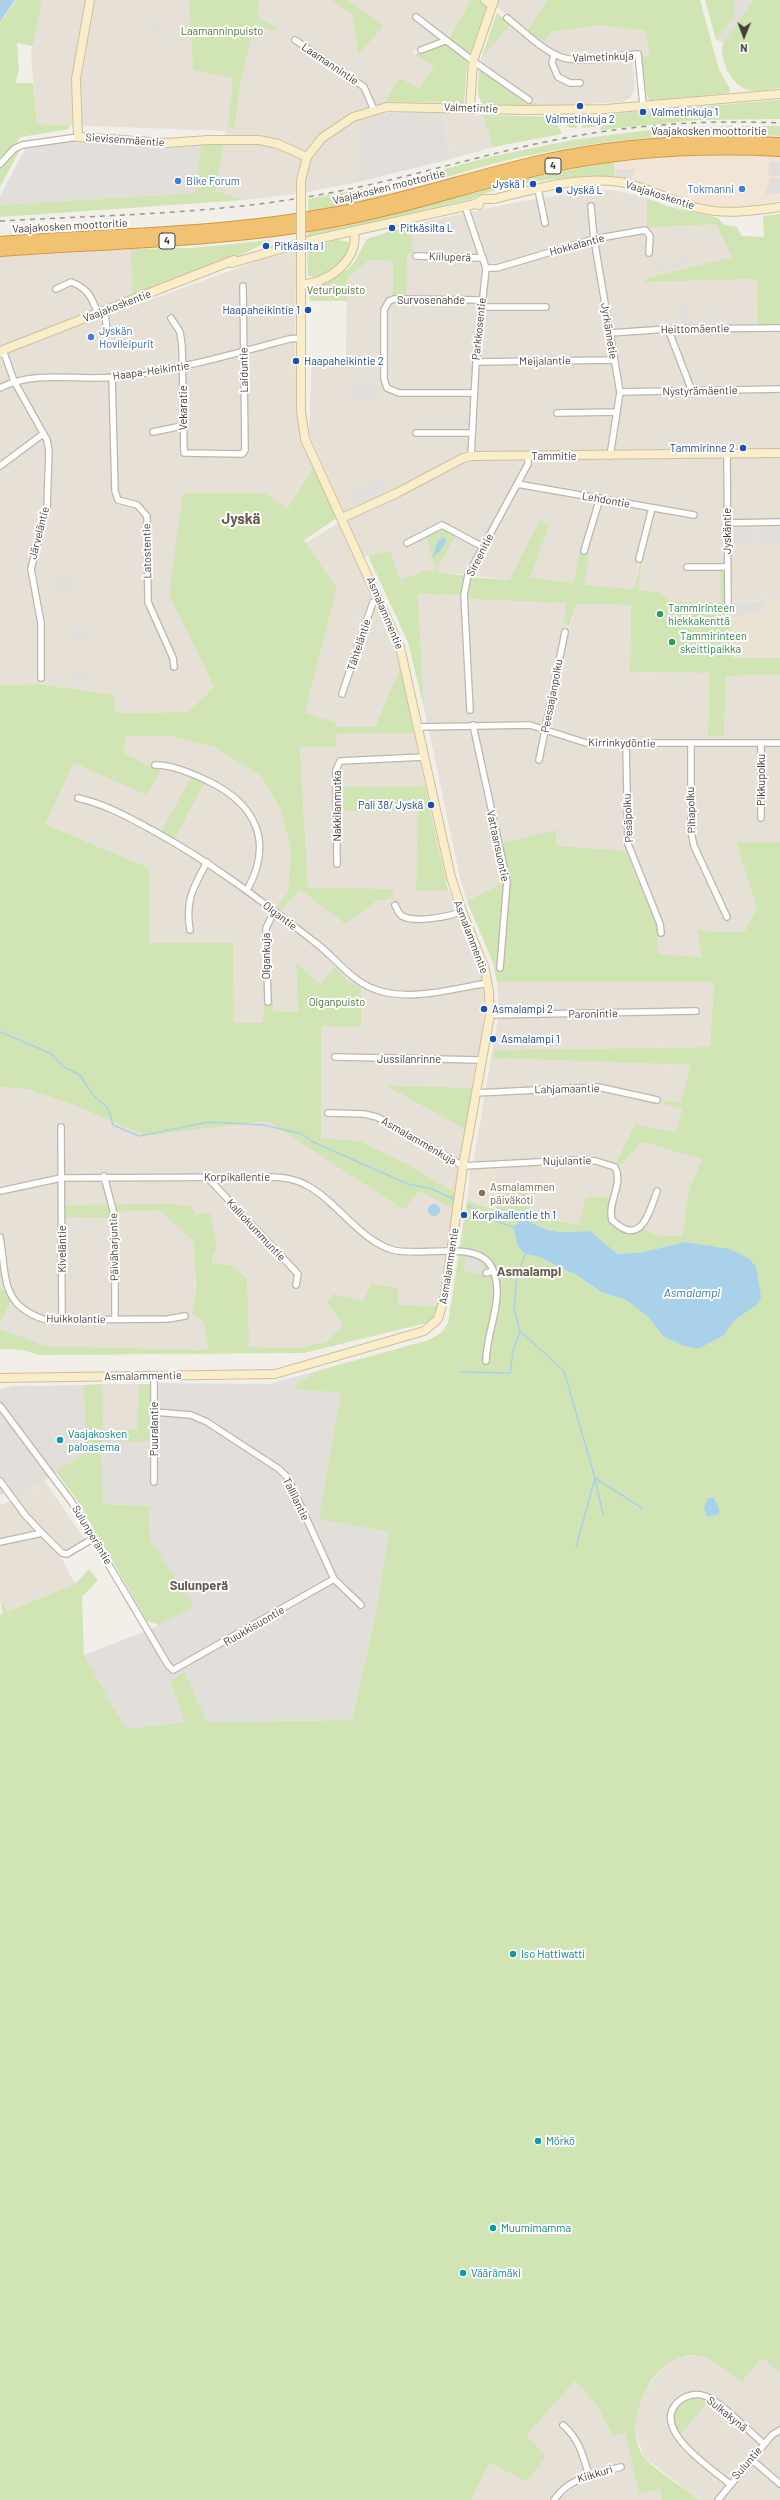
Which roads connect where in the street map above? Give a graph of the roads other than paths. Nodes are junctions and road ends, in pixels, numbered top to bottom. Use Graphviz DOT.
graph roads {
  1 [pos="90,0"];
  2 [pos="490,2"];
  3 [pos="416,17"];
  4 [pos="507,18"];
  5 [pos="295,40"];
  6 [pos="445,41"];
  7 [pos="421,50"];
  8 [pos="554,54"];
  9 [pos="473,61"];
  10 [pos="580,82"];
  11 [pos="780,94"];
  12 [pos="528,100"];
  13 [pos="643,106"];
  14 [pos="470,108"];
  15 [pos="374,110"];
  16 [pos="78,137"];
  17 [pos="780,143"];
  18 [pos="780,151"];
  19 [pos="307,157"];
  20 [pos="0,164"];
  21 [pos="538,189"];
  22 [pos="465,206"];
  23 [pos="591,206"];
  24 [pos="780,208"];
  25 [pos="545,223"];
  26 [pos="354,231"];
  27 [pos="594,240"];
  28 [pos="0,242"];
  29 [pos="0,251"];
  30 [pos="649,253"];
  31 [pos="416,256"];
  32 [pos="483,258"];
  33 [pos="486,268"];
  34 [pos="302,284"];
  35 [pos="243,286"];
  36 [pos="56,289"];
  37 [pos="483,300"];
  38 [pos="482,307"];
  39 [pos="546,307"];
  40 [pos="101,312"];
  41 [pos="171,318"];
  42 [pos="780,328"];
  43 [pos="668,329"];
  44 [pos="610,333"];
  45 [pos="106,334"];
  46 [pos="301,338"];
  47 [pos="1,351"];
  48 [pos="244,352"];
  49 [pos="613,360"];
  50 [pos="476,362"];
  51 [pos="183,368"];
  52 [pos="112,377"];
  53 [pos="14,381"];
  54 [pos="0,388"];
  55 [pos="780,389"];
  56 [pos="692,391"];
  57 [pos="620,392"];
  58 [pos="474,394"];
  59 [pos="616,412"];
  60 [pos="557,413"];
  61 [pos="182,426"];
  62 [pos="153,432"];
  63 [pos="416,433"];
  64 [pos="471,433"];
  65 [pos="43,434"];
  66 [pos="184,453"];
  67 [pos="780,453"];
  68 [pos="727,454"];
  69 [pos="471,456"];
  70 [pos="528,456"];
  71 [pos="610,456"];
  72 [pos="0,466"];
  73 [pos="517,484"];
  74 [pos="600,498"];
  75 [pos="652,508"];
  76 [pos="694,515"];
  77 [pos="342,518"];
  78 [pos="780,522"];
  79 [pos="727,523"];
  80 [pos="407,543"];
  81 [pos="483,547"];
  82 [pos="584,551"];
  83 [pos="639,559"];
  84 [pos="687,567"];
  85 [pos="728,567"];
  86 [pos="379,599"];
  87 [pos="728,608"];
  88 [pos="564,632"];
  89 [pos="174,667"];
  90 [pos="41,678"];
  91 [pos="342,694"];
  92 [pos="470,710"];
  93 [pos="473,725"];
  94 [pos="418,726"];
  95 [pos="545,728"];
  96 [pos="761,743"];
  97 [pos="780,743"];
  98 [pos="691,744"];
  99 [pos="626,745"];
  100 [pos="424,757"];
  101 [pos="539,760"];
  102 [pos="155,765"];
  103 [pos="78,798"];
  104 [pos="761,818"];
  105 [pos="207,862"];
  106 [pos="337,864"];
  107 [pos="247,890"];
  108 [pos="395,905"];
  109 [pos="462,911"];
  110 [pos="274,912"];
  111 [pos="727,917"];
  112 [pos="190,930"];
  113 [pos="661,932"];
  114 [pos="500,968"];
  115 [pos="488,983"];
  116 [pos="268,1002"];
  117 [pos="696,1011"];
  118 [pos="490,1015"];
  119 [pos="335,1057"];
  120 [pos="482,1060"];
  121 [pos="476,1093"];
  122 [pos="657,1100"];
  123 [pos="328,1113"];
  124 [pos="61,1127"];
  125 [pos="463,1166"];
  126 [pos="104,1176"];
  127 [pos="207,1177"];
  128 [pos="62,1178"];
  129 [pos="0,1191"];
  130 [pos="657,1191"];
  131 [pos="0,1237"];
  132 [pos="452,1251"];
  133 [pos="493,1271"];
  134 [pos="486,1273"];
  135 [pos="296,1285"];
  136 [pos="185,1316"];
  137 [pos="115,1319"];
  138 [pos="62,1320"];
  139 [pos="486,1361"];
  140 [pos="154,1376"];
  141 [pos="0,1378"];
  142 [pos="0,1406"];
  143 [pos="154,1412"];
  144 [pos="0,1481"];
  145 [pos="154,1482"];
  146 [pos="42,1533"];
  147 [pos="94,1538"];
  148 [pos="0,1542"];
  149 [pos="334,1579"];
  150 [pos="361,1605"];
  151 [pos="173,1670"];
  152 [pos="563,2425"];
  153 [pos="780,2430"];
  154 [pos="764,2444"];
  155 [pos="751,2458"];
  156 [pos="621,2467"];
  157 [pos="589,2476"];
  158 [pos="730,2484"];
  159 [pos="780,2484"];
  160 [pos="554,2500"];
  161 [pos="718,2500"];
  1 -- 16 [label="street, Sievisenmäentie"];
  2 -- 9 [label="street"];
  3 -- 6 [label="street"];
  4 -- 8 [label="street, Valmetinkuja"];
  5 -- 15 [label="street, Laamannintie"];
  6 -- 7 [label="street"];
  6 -- 9 [label="street"];
  8 -- 10 [label="street"];
  8 -- 13 [label="street, Valmetinkuja"];
  9 -- 12 [label="street"];
  9 -- 14 [label="street"];
  11 -- 13 [label="street, Valmetintie"];
  13 -- 14 [label="street, Valmetintie"];
  14 -- 15 [label="street, Valmetintie"];
  15 -- 19 [label="street, Valmetintie"];
  16 -- 19 [label="street, Sievisenmäentie"];
  16 -- 20 [label="street"];
  17 -- 28 [label="highway, Vaajakosken moottoritie / 4"];
  18 -- 29 [label="highway, Vaajakosken moottoritie / 4"];
  19 -- 34 [label="street, Valmetintie, bridge"];
  21 -- 22 [label="street, Vaajakoskentie"];
  21 -- 24 [label="street, Vaajakoskentie"];
  21 -- 25 [label="street"];
  22 -- 26 [label="street, Vaajakoskentie"];
  22 -- 32 [label="street, Parkkosentie"];
  23 -- 27 [label="street, Jyrkännetie"];
  26 -- 34 [label="street"];
  26 -- 40 [label="street, Vaajakoskentie"];
  27 -- 30 [label="street, Hokkalantie"];
  27 -- 33 [label="street, Hokkalantie"];
  27 -- 44 [label="street, Jyrkännetie"];
  31 -- 32 [label="street, Kiiluperä"];
  32 -- 33 [label="street, Parkkosentie"];
  33 -- 37 [label="street, Parkkosentie"];
  34 -- 46 [label="street, Asmalammentie"];
  35 -- 48 [label="street, Laiduntie"];
  36 -- 40 [label="street"];
  37 -- 38 [label="street, Parkkosentie"];
  37 -- 58 [label="street, Survosenahde"];
  38 -- 39 [label="street"];
  38 -- 50 [label="street, Parkkosentie"];
  40 -- 45 [label="street"];
  40 -- 47 [label="street, Vaajakoskentie"];
  41 -- 51 [label="street, Vekaratie"];
  42 -- 43 [label="street, Heittomäentie"];
  43 -- 44 [label="street, Heittomäentie"];
  43 -- 56 [label="street"];
  44 -- 49 [label="street, Jyrkännetie"];
  46 -- 48 [label="street, Haapa-Heikintie"];
  46 -- 77 [label="street, Asmalammentie"];
  47 -- 53 [label="street, Järveläntie"];
  48 -- 51 [label="street, Haapa-Heikintie"];
  48 -- 66 [label="street, Laiduntie"];
  49 -- 50 [label="street, Meijalantie"];
  49 -- 57 [label="street, Jyrkännetie"];
  50 -- 58 [label="street, Parkkosentie"];
  51 -- 52 [label="street, Haapa-Heikintie"];
  51 -- 61 [label="street, Vekaratie"];
  52 -- 53 [label="street, Haapa-Heikintie"];
  52 -- 89 [label="street, Latostentie"];
  53 -- 54 [label="street, Haapa-Heikintie"];
  53 -- 65 [label="street, Järveläntie"];
  55 -- 56 [label="street, Nystyrämäentie"];
  56 -- 57 [label="street, Nystyrämäentie"];
  57 -- 59 [label="street, Jyrkännetie"];
  58 -- 64 [label="street, Parkkosentie"];
  59 -- 60 [label="street"];
  59 -- 71 [label="street, Jyrkännetie"];
  61 -- 62 [label="street"];
  61 -- 66 [label="street, Vekaratie"];
  63 -- 64 [label="street"];
  64 -- 69 [label="street, Parkkosentie"];
  65 -- 72 [label="street"];
  65 -- 90 [label="street, Järveläntie"];
  67 -- 68 [label="street, Tammitie"];
  68 -- 71 [label="street, Tammitie"];
  68 -- 79 [label="street, Jyskäntie"];
  69 -- 70 [label="street, Tammitie"];
  69 -- 77 [label="street, Tammitie"];
  70 -- 71 [label="street, Tammitie"];
  70 -- 73 [label="street, Sireenitie"];
  73 -- 74 [label="street, Lehdontie"];
  73 -- 81 [label="street, Sireenitie"];
  74 -- 75 [label="street, Lehdontie"];
  74 -- 82 [label="street"];
  75 -- 76 [label="street, Lehdontie"];
  75 -- 83 [label="street"];
  77 -- 86 [label="street, Asmalammentie"];
  78 -- 79 [label="street"];
  79 -- 85 [label="street, Jyskäntie"];
  80 -- 81 [label="street"];
  81 -- 92 [label="street, Sireenitie"];
  84 -- 85 [label="street"];
  85 -- 87 [label="street, Jyskäntie"];
  86 -- 91 [label="street, Tähteläntie"];
  86 -- 94 [label="street, Asmalammentie"];
  88 -- 95 [label="street, Peesaajanpolku"];
  93 -- 94 [label="street, Kirrinkydöntie"];
  93 -- 95 [label="street, Kirrinkydöntie"];
  93 -- 114 [label="street, Vattaansuontie"];
  94 -- 100 [label="street, Asmalammentie"];
  95 -- 99 [label="street, Kirrinkydöntie"];
  95 -- 101 [label="street, Peesaajanpolku"];
  96 -- 97 [label="street, Kirrinkydöntie"];
  96 -- 98 [label="street, Kirrinkydöntie"];
  96 -- 104 [label="street, Pikkupolku"];
  98 -- 99 [label="street, Kirrinkydöntie"];
  98 -- 111 [label="street, Pihapolku"];
  99 -- 113 [label="street, Pesäpolku"];
  100 -- 106 [label="street, Nakkilanmutka"];
  100 -- 109 [label="street, Asmalammentie"];
  102 -- 107 [label="street"];
  103 -- 105 [label="street, Olgantie"];
  105 -- 107 [label="street, Olgantie"];
  105 -- 112 [label="street"];
  107 -- 110 [label="street, Olgantie"];
  108 -- 109 [label="street"];
  109 -- 115 [label="street, Asmalammentie"];
  110 -- 115 [label="street, Olgantie"];
  110 -- 116 [label="street, Olgankuja"];
  115 -- 118 [label="street, Asmalammentie"];
  117 -- 118 [label="street, Paronintie"];
  118 -- 120 [label="street, Asmalammentie"];
  119 -- 120 [label="street, Jussilanrinne"];
  120 -- 121 [label="street, Asmalammentie"];
  121 -- 122 [label="street, Lahjamaantie"];
  121 -- 125 [label="street, Asmalammentie"];
  123 -- 125 [label="street, Asmalammenkuja"];
  124 -- 128 [label="street, Kiveläntie"];
  125 -- 130 [label="street, Nujulantie"];
  125 -- 132 [label="street, Asmalammentie"];
  126 -- 127 [label="street, Korpikallentie"];
  126 -- 128 [label="street, Korpikallentie"];
  126 -- 137 [label="street, Päiväharjuntie"];
  127 -- 132 [label="street, Korpikallentie"];
  127 -- 135 [label="street, Kalliokummuntie"];
  128 -- 129 [label="street, Korpikallentie"];
  128 -- 138 [label="street, Kiveläntie"];
  131 -- 138 [label="street, Huikkolantie"];
  132 -- 133 [label="street, Korpikallentie"];
  132 -- 140 [label="street, Asmalammentie"];
  133 -- 134 [label="street"];
  133 -- 139 [label="street"];
  136 -- 137 [label="street, Huikkolantie"];
  137 -- 138 [label="street, Huikkolantie"];
  140 -- 141 [label="street, Asmalammentie"];
  140 -- 143 [label="street, Puuralantie"];
  142 -- 147 [label="street, Sulunperäntie"];
  143 -- 145 [label="street, Puuralantie"];
  143 -- 149 [label="street, Tallilantie"];
  144 -- 146 [label="street"];
  146 -- 147 [label="street"];
  146 -- 148 [label="street"];
  147 -- 151 [label="street, Sulunperäntie"];
  149 -- 150 [label="street, Tallilantie"];
  149 -- 151 [label="street, Ruukkisuontie"];
  152 -- 157 [label="street"];
  153 -- 154 [label="street, Suluntie"];
  154 -- 155 [label="street, Suluntie"];
  154 -- 158 [label="street, Sulkakynä"];
  155 -- 158 [label="street, Suluntie"];
  155 -- 159 [label="street"];
  156 -- 157 [label="street, Kiikkuri"];
  157 -- 160 [label="street, Kiikkuri"];
  158 -- 161 [label="street, Suluntie"];
}
